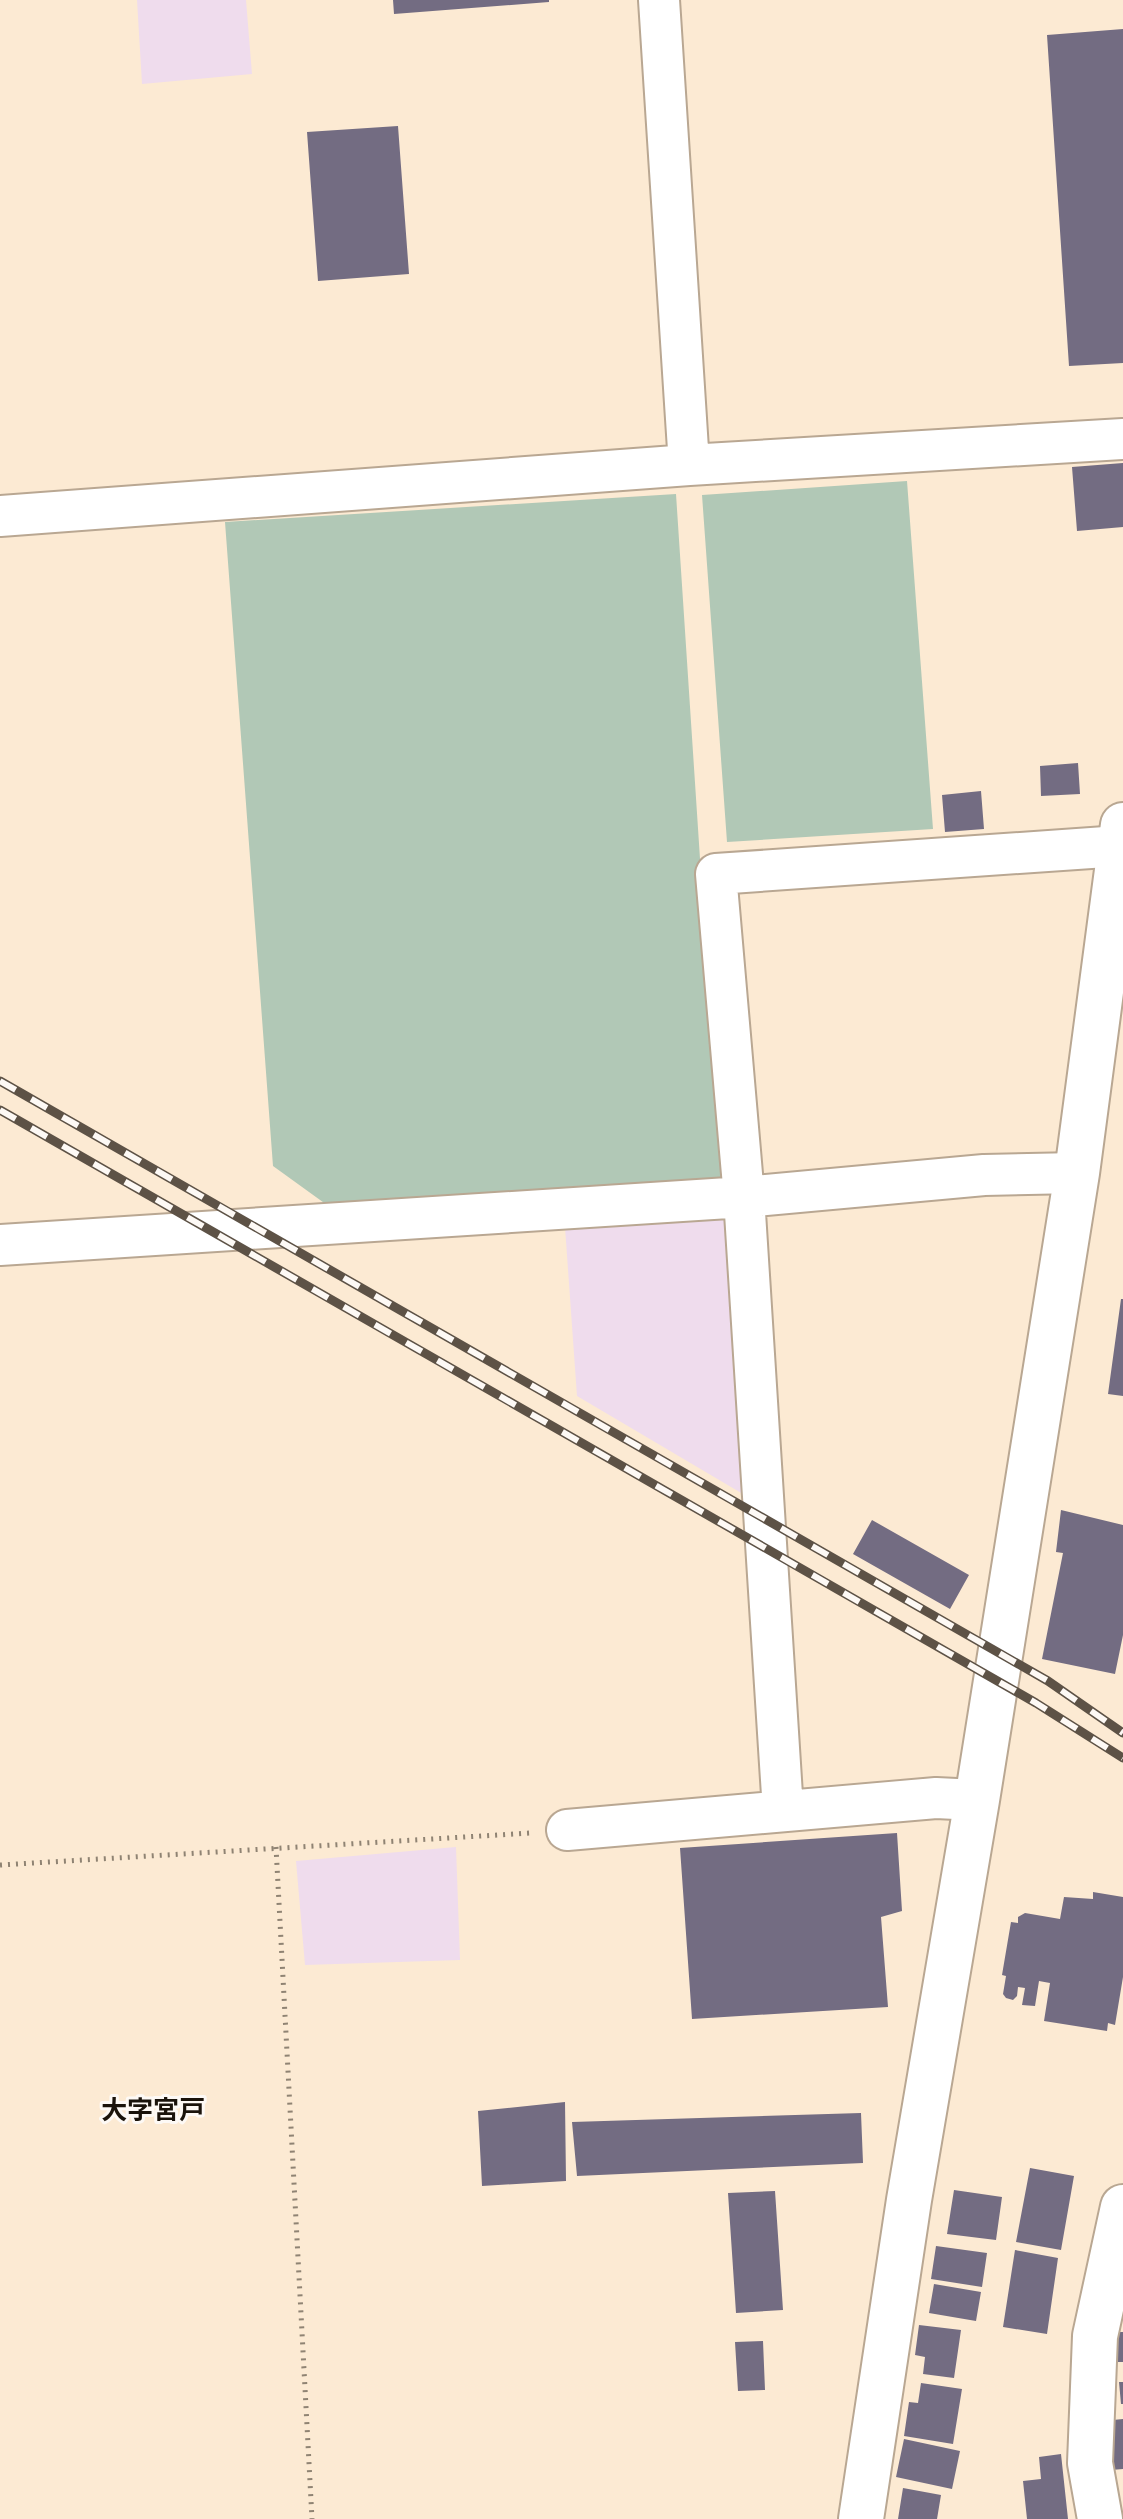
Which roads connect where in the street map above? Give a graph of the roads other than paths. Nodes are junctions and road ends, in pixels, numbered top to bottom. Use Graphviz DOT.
graph roads {
  1 [pos="659,0"];
  2 [pos="1123,439"];
  3 [pos="689,465"];
  4 [pos="0,516"];
  5 [pos="1121,836"];
  6 [pos="1077,1173"];
  7 [pos="744,1197"];
  8 [pos="0,1245"];
  9 [pos="977,1800"];
  10 [pos="783,1811"];
  11 [pos="567,1830"];
  12 [pos="1123,2207"];
  13 [pos="861,2519"];
  14 [pos="1100,2519"];
  1 -- 3 [label="street"];
  2 -- 3 [label="street"];
  3 -- 4 [label="street"];
  5 -- 6 [label="street"];
  5 -- 7 [label="street"];
  6 -- 7 [label="street"];
  6 -- 9 [label="street"];
  7 -- 8 [label="street"];
  7 -- 10 [label="street"];
  9 -- 10 [label="street"];
  9 -- 13 [label="street"];
  10 -- 11 [label="street"];
  12 -- 14 [label="street"];
}
